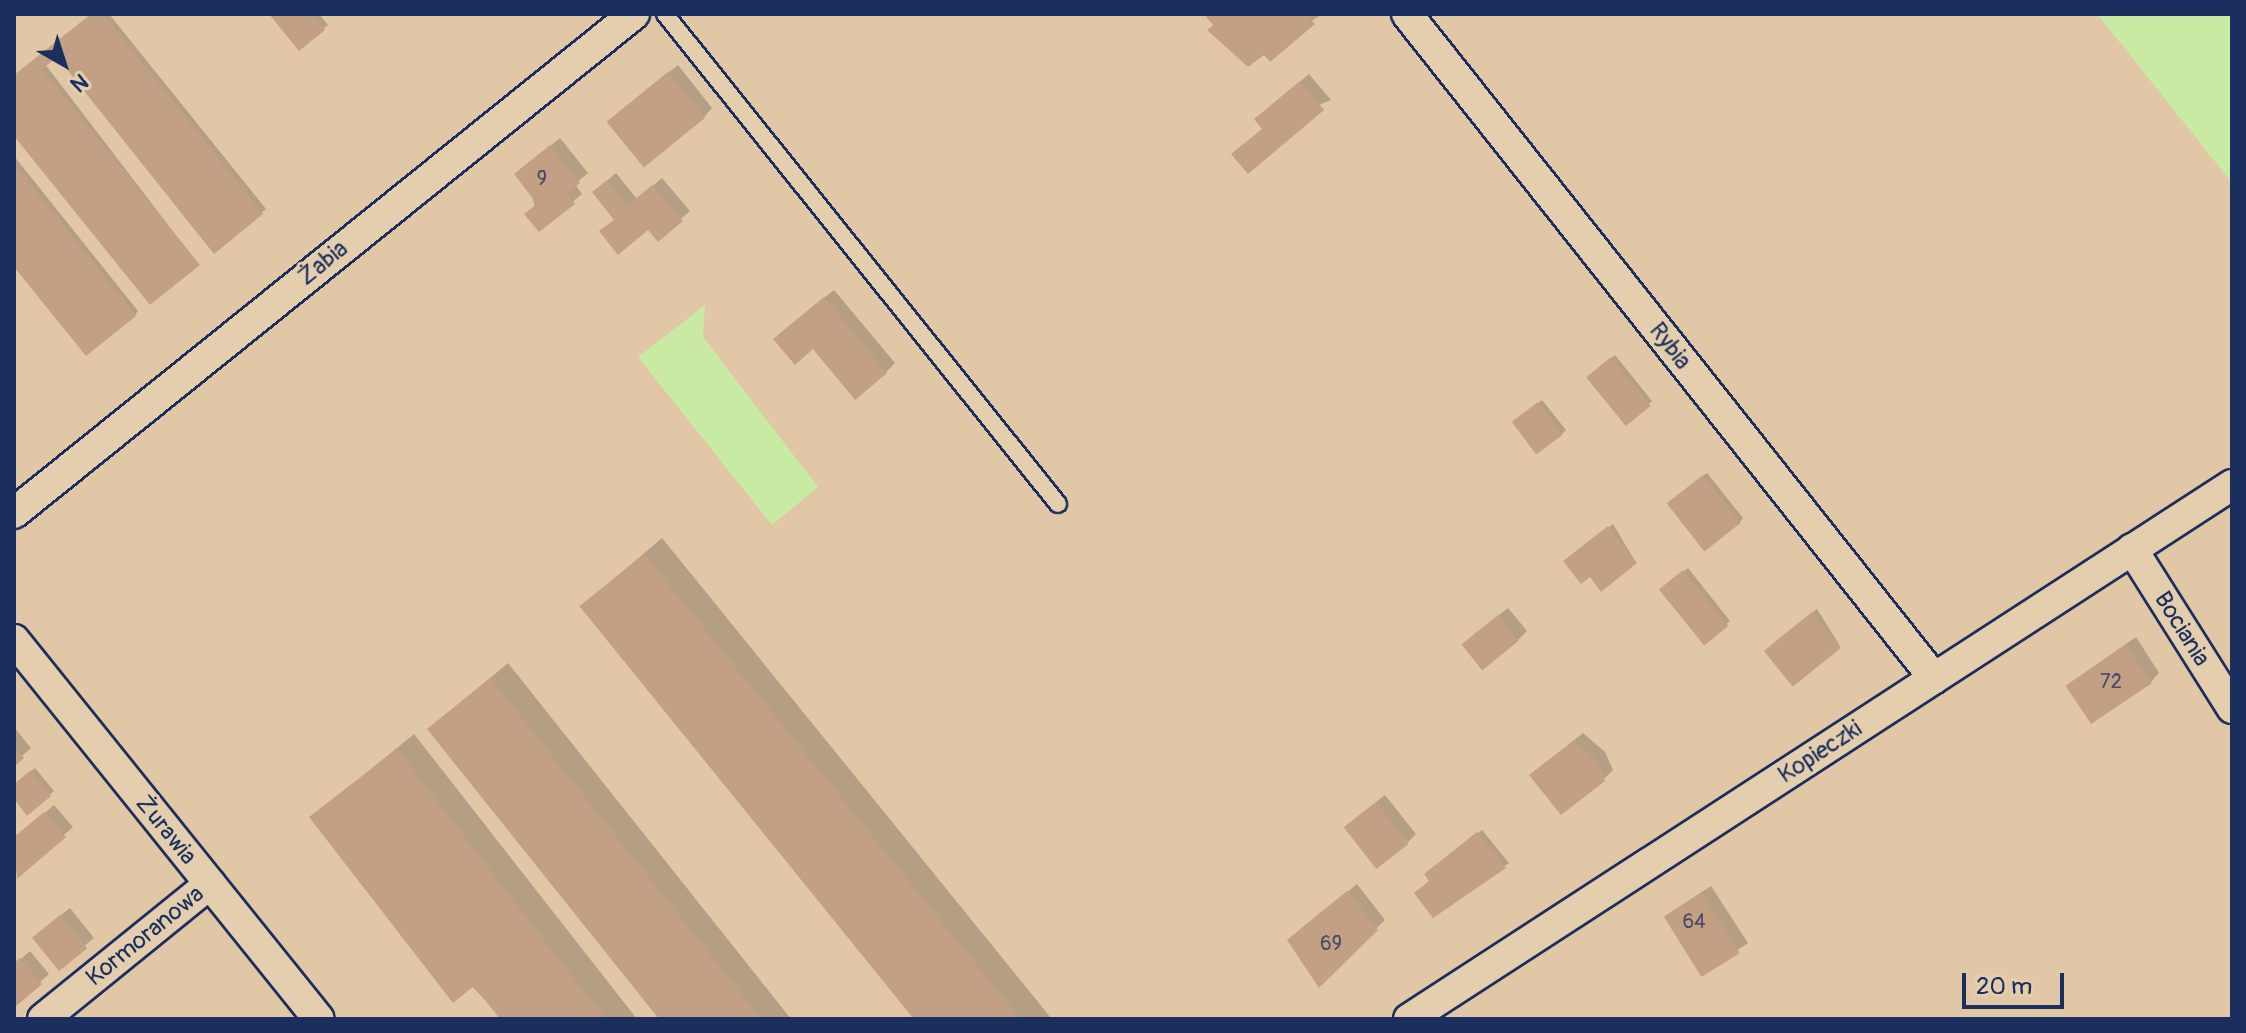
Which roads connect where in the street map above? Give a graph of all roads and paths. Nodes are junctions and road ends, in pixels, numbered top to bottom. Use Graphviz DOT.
graph roads {
  1 [pos="634,14"];
  2 [pos="665,14"];
  3 [pos="1407,14"];
  4 [pos="2232,485"];
  5 [pos="1058,504"];
  6 [pos="14,513"];
  7 [pos="2132,549"];
  8 [pos="14,640"];
  9 [pos="1934,678"];
  10 [pos="2232,708"];
  11 [pos="210,884"];
  12 [pos="43,1019"];
  13 [pos="319,1019"];
  14 [pos="1409,1019"];
  1 -- 6 [label="street, Żabia"];
  2 -- 5 [label="lane"];
  3 -- 9 [label="street, Rybia"];
  4 -- 7 [label="street, Kopieczki"];
  7 -- 9 [label="street, Kopieczki"];
  7 -- 10 [label="street, Bociania"];
  8 -- 11 [label="street, Żurawia"];
  9 -- 14 [label="street, Kopieczki"];
  11 -- 12 [label="street, Kormoranowa"];
  11 -- 13 [label="street, Żurawia"];
}
